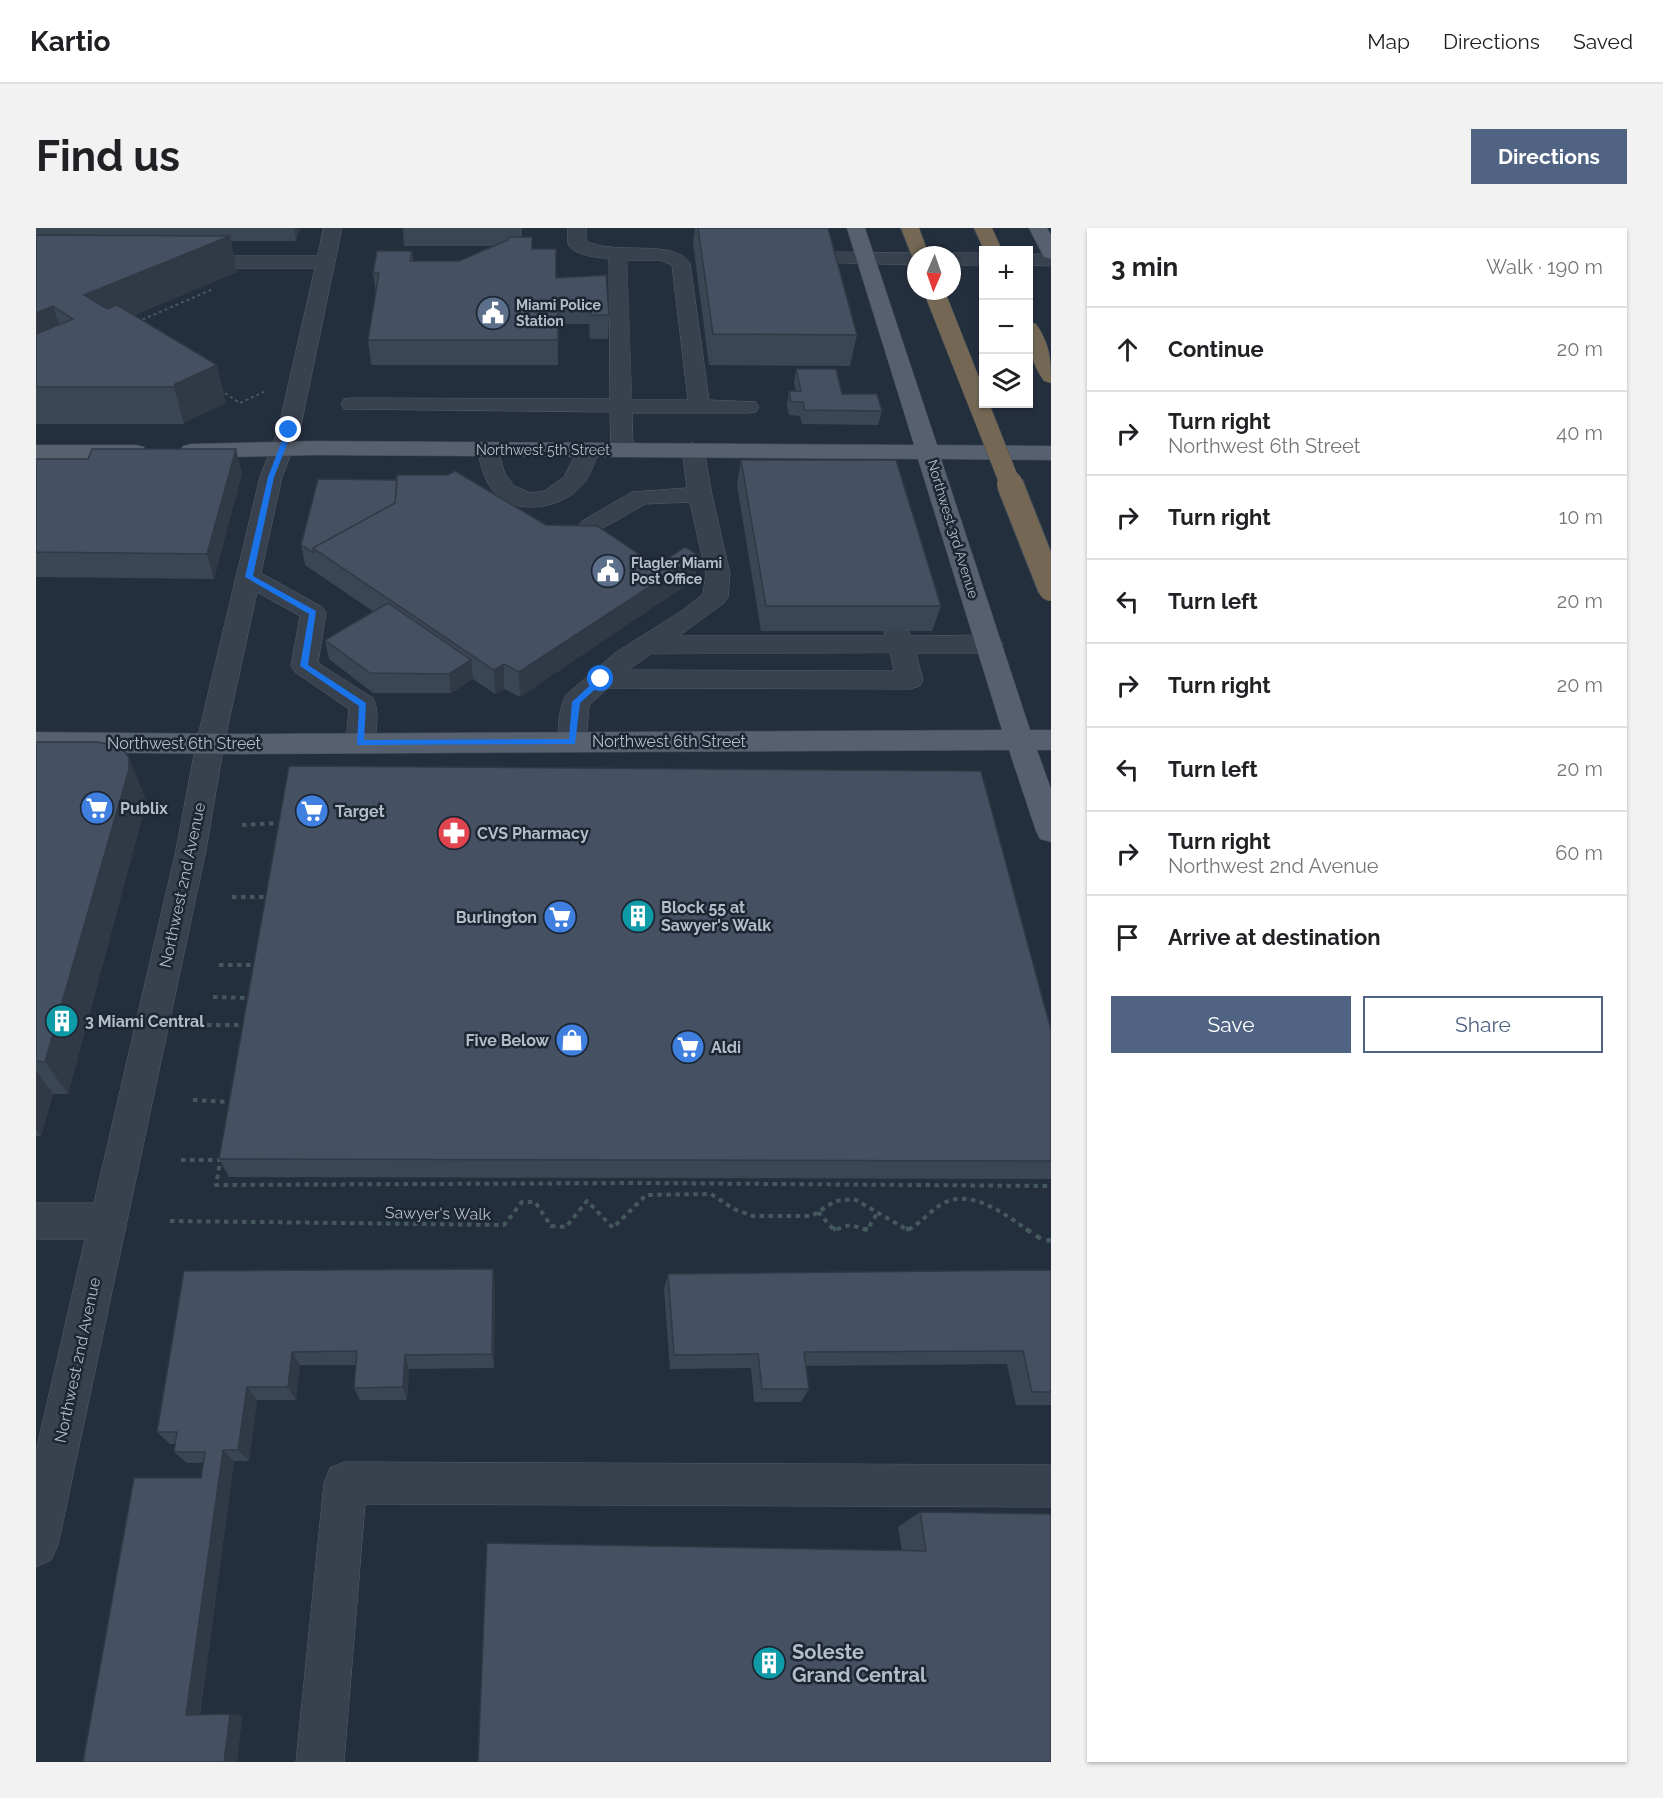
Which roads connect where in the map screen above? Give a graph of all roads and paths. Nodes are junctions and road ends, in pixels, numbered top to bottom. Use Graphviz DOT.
graph roads {
  1 [pos="333,228"];
  2 [pos="577,228"];
  3 [pos="856,228"];
  4 [pos="910,228"];
  5 [pos="983,228"];
  6 [pos="1038,228"];
  7 [pos="917,246"];
  8 [pos="991,246"];
  9 [pos="1051,253"];
  10 [pos="618,255"];
  11 [pos="822,258"];
  12 [pos="867,259"];
  13 [pos="907,259"];
  14 [pos="961,259"];
  15 [pos="979,260"];
  16 [pos="1033,260"];
  17 [pos="1051,260"];
  18 [pos="168,262"];
  19 [pos="326,262"];
  20 [pos="217,287"];
  21 [pos="938,300"];
  22 [pos="135,323"];
  23 [pos="1033,337"];
  24 [pos="1051,377"];
  25 [pos="211,384"];
  26 [pos="264,392"];
  27 [pos="352,404"];
  28 [pos="622,405"];
  29 [pos="699,406"];
  30 [pos="748,406"];
  31 [pos="283,449"];
  32 [pos="488,449"];
  33 [pos="588,450"];
  34 [pos="622,450"];
  35 [pos="693,450"];
  36 [pos="36,452"];
  37 [pos="929,452"];
  38 [pos="1051,453"];
  39 [pos="700,495"];
  40 [pos="590,526"];
  41 [pos="249,577"];
  42 [pos="1051,588"];
  43 [pos="899,638"];
  44 [pos="990,644"];
  45 [pos="646,645"];
  46 [pos="601,679"];
  47 [pos="1019,739"];
  48 [pos="1051,740"];
  49 [pos="36,742"];
  50 [pos="572,742"];
  51 [pos="360,743"];
  52 [pos="210,744"];
  53 [pos="282,812"];
  54 [pos="280,823"];
  55 [pos="242,825"];
  56 [pos="1051,831"];
  57 [pos="278,834"];
  58 [pos="269,886"];
  59 [pos="232,897"];
  60 [pos="267,897"];
  61 [pos="265,908"];
  62 [pos="257,953"];
  63 [pos="219,964"];
  64 [pos="255,965"];
  65 [pos="253,976"];
  66 [pos="251,987"];
  67 [pos="213,997"];
  68 [pos="249,998"];
  69 [pos="248,1007"];
  70 [pos="246,1016"];
  71 [pos="207,1025"];
  72 [pos="244,1025"];
  73 [pos="242,1036"];
  74 [pos="232,1091"];
  75 [pos="193,1100"];
  76 [pos="230,1102"];
  77 [pos="228,1113"];
  78 [pos="222,1148"];
  79 [pos="182,1160"];
  80 [pos="220,1160"];
  81 [pos="1051,1186"];
  82 [pos="818,1212"];
  83 [pos="878,1212"];
  84 [pos="36,1221"];
  85 [pos="107,1221"];
  86 [pos="170,1221"];
  87 [pos="1051,1240"];
  88 [pos="1051,1486"];
  89 [pos="36,1545"];
  90 [pos="320,1762"];
  1 -- 19 [label="street, Northwest 2nd Avenue"];
  2 -- 10 [label="street"];
  3 -- 12 [label="main road, Northwest 3rd Avenue"];
  4 -- 7 [label="highway"];
  5 -- 8 [label="highway"];
  6 -- 9 [label="main road"];
  10 -- 28 [label="street"];
  10 -- 29 [label="street"];
  11 -- 12 [label="street"];
  12 -- 13 [label="street"];
  12 -- 37 [label="main road, Northwest 3rd Avenue"];
  14 -- 15 [label="street"];
  16 -- 17 [label="street"];
  18 -- 19 [label="street"];
  19 -- 31 [label="street, Northwest 2nd Avenue"];
  20 -- 22 [label="path"];
  21 -- 42 [label="highway, bridge"];
  23 -- 24 [label="highway"];
  25 -- 26 [label="path"];
  27 -- 28 [label="street"];
  28 -- 29 [label="street"];
  28 -- 34 [label="street"];
  29 -- 30 [label="street"];
  31 -- 32 [label="main road, Northwest 5th Street"];
  31 -- 36 [label="main road, Northwest 5th Street"];
  31 -- 41 [label="street, Northwest 2nd Avenue"];
  32 -- 33 [label="main road, Northwest 5th Street"];
  32 -- 33 [label="street"];
  33 -- 34 [label="main road, Northwest 5th Street"];
  34 -- 35 [label="main road, Northwest 5th Street"];
  35 -- 37 [label="main road, Northwest 5th Street"];
  35 -- 39 [label="street"];
  37 -- 38 [label="main road, Northwest 5th Street"];
  37 -- 44 [label="main road, Northwest 3rd Avenue"];
  39 -- 40 [label="street"];
  39 -- 45 [label="street"];
  41 -- 51 [label="street"];
  41 -- 52 [label="street, Northwest 2nd Avenue"];
  43 -- 44 [label="street"];
  43 -- 45 [label="street"];
  43 -- 46 [label="street"];
  44 -- 47 [label="main road, Northwest 3rd Avenue"];
  45 -- 46 [label="street"];
  46 -- 50 [label="street"];
  47 -- 48 [label="main road, Northwest 6th Street"];
  47 -- 50 [label="main road, Northwest 6th Street"];
  47 -- 56 [label="main road, Northwest 3rd Avenue"];
  49 -- 52 [label="main road, Northwest 6th Street"];
  50 -- 51 [label="main road, Northwest 6th Street"];
  51 -- 52 [label="main road, Northwest 6th Street"];
  52 -- 85 [label="street, Northwest 2nd Avenue"];
  53 -- 54 [label="path"];
  54 -- 55 [label="path"];
  54 -- 57 [label="path"];
  58 -- 60 [label="path"];
  59 -- 60 [label="path"];
  60 -- 61 [label="path"];
  62 -- 64 [label="path"];
  63 -- 64 [label="path"];
  64 -- 65 [label="path"];
  66 -- 68 [label="path"];
  67 -- 68 [label="path"];
  68 -- 69 [label="path"];
  70 -- 72 [label="path"];
  71 -- 72 [label="path"];
  72 -- 73 [label="path"];
  74 -- 76 [label="path"];
  75 -- 76 [label="path"];
  76 -- 77 [label="path"];
  78 -- 80 [label="path"];
  79 -- 80 [label="path"];
  80 -- 81 [label="path"];
  82 -- 83 [label="path, Sawyer's Walk"];
  82 -- 83 [label="path"];
  82 -- 86 [label="path, Sawyer's Walk"];
  83 -- 87 [label="path, Sawyer's Walk"];
  84 -- 85 [label="street"];
  85 -- 89 [label="street, Northwest 2nd Avenue"];
  88 -- 90 [label="street"];
}
